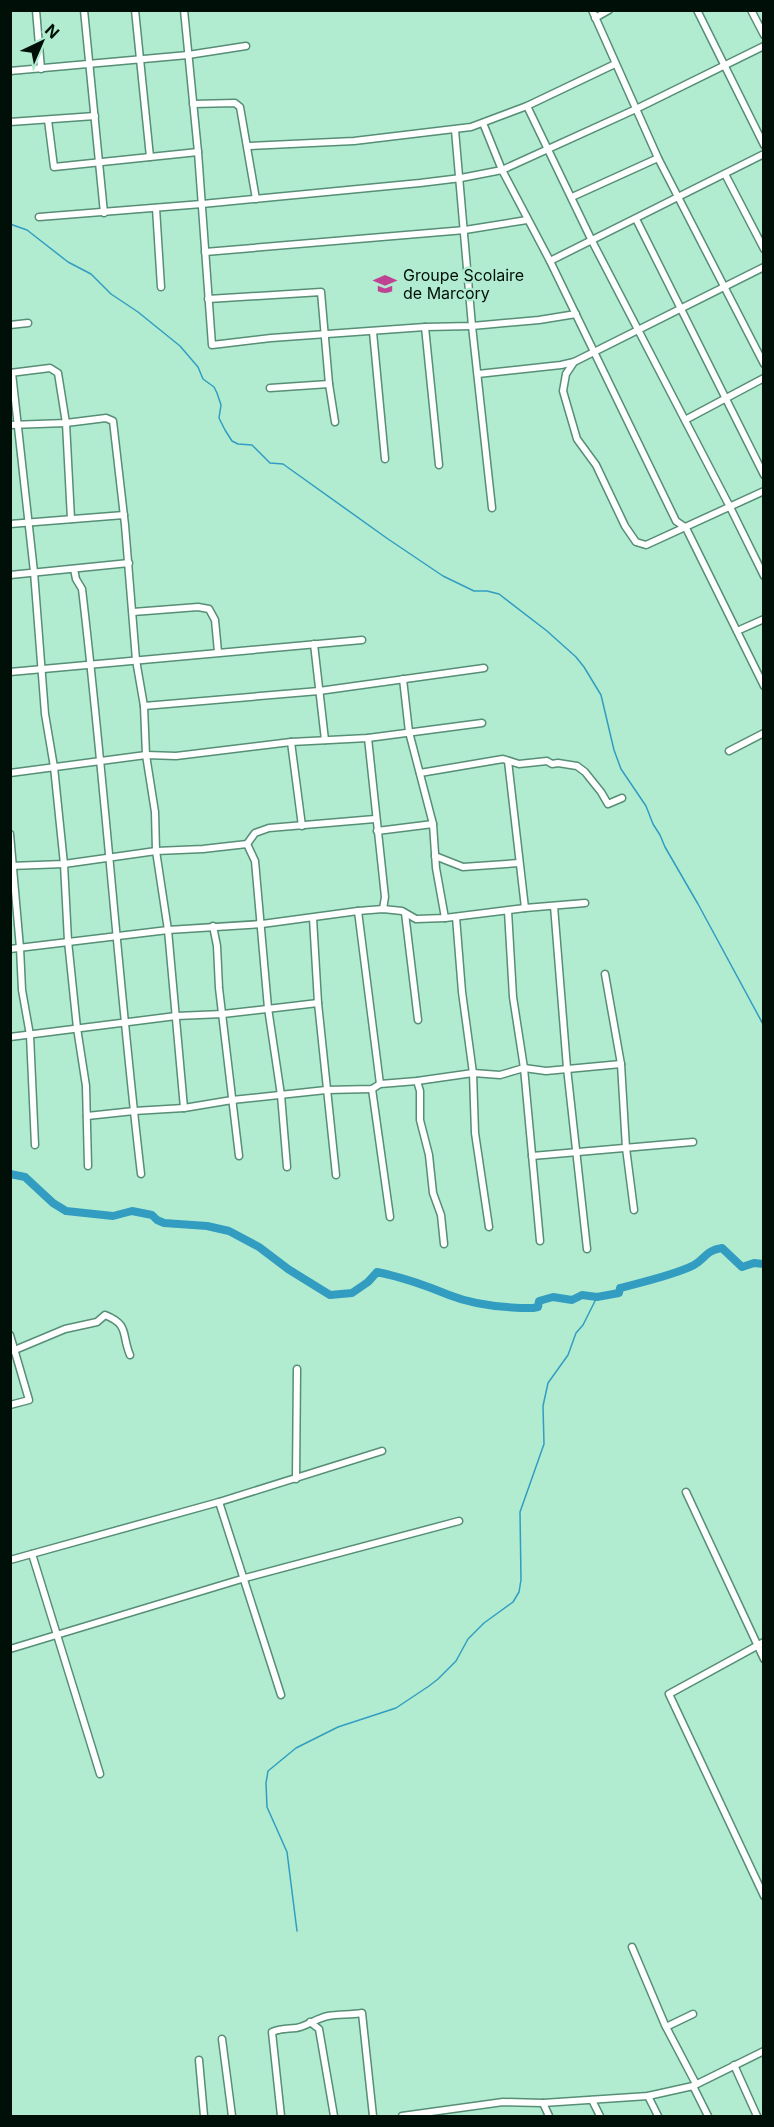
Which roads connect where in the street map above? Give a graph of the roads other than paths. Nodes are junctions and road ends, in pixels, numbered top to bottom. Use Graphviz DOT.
graph roads {
  1 [pos="36,10"];
  2 [pos="84,10"];
  3 [pos="135,10"];
  4 [pos="184,10"];
  5 [pos="592,10"];
  6 [pos="609,10"];
  7 [pos="697,10"];
  8 [pos="752,10"];
  9 [pos="595,18"];
  10 [pos="764,35"];
  11 [pos="246,46"];
  12 [pos="764,46"];
  13 [pos="188,55"];
  14 [pos="140,60"];
  15 [pos="90,64"];
  16 [pos="615,64"];
  17 [pos="724,66"];
  18 [pos="41,69"];
  19 [pos="10,71"];
  20 [pos="193,104"];
  21 [pos="527,106"];
  22 [pos="636,109"];
  23 [pos="94,116"];
  24 [pos="48,120"];
  25 [pos="10,122"];
  26 [pos="483,123"];
  27 [pos="455,130"];
  28 [pos="764,145"];
  29 [pos="249,146"];
  30 [pos="548,148"];
  31 [pos="198,152"];
  32 [pos="764,154"];
  33 [pos="150,157"];
  34 [pos="658,158"];
  35 [pos="99,162"];
  36 [pos="502,170"];
  37 [pos="725,174"];
  38 [pos="461,178"];
  39 [pos="572,197"];
  40 [pos="680,197"];
  41 [pos="256,199"];
  42 [pos="202,204"];
  43 [pos="156,208"];
  44 [pos="104,213"];
  45 [pos="39,217"];
  46 [pos="636,219"];
  47 [pos="527,220"];
  48 [pos="465,230"];
  49 [pos="592,241"];
  50 [pos="764,249"];
  51 [pos="205,252"];
  52 [pos="550,261"];
  53 [pos="764,267"];
  54 [pos="161,286"];
  55 [pos="725,286"];
  56 [pos="208,299"];
  57 [pos="681,309"];
  58 [pos="576,314"];
  59 [pos="28,323"];
  60 [pos="10,325"];
  61 [pos="472,326"];
  62 [pos="424,327"];
  63 [pos="638,331"];
  64 [pos="373,332"];
  65 [pos="326,335"];
  66 [pos="594,352"];
  67 [pos="574,362"];
  68 [pos="764,364"];
  69 [pos="11,373"];
  70 [pos="478,374"];
  71 [pos="764,378"];
  72 [pos="329,384"];
  73 [pos="270,388"];
  74 [pos="724,399"];
  75 [pos="685,420"];
  76 [pos="335,422"];
  77 [pos="66,423"];
  78 [pos="10,425"];
  79 [pos="18,425"];
  80 [pos="386,459"];
  81 [pos="438,465"];
  82 [pos="764,475"];
  83 [pos="764,491"];
  84 [pos="730,507"];
  85 [pos="492,508"];
  86 [pos="124,515"];
  87 [pos="71,519"];
  88 [pos="28,523"];
  89 [pos="10,524"];
  90 [pos="686,528"];
  91 [pos="129,563"];
  92 [pos="74,569"];
  93 [pos="33,572"];
  94 [pos="10,574"];
  95 [pos="764,576"];
  96 [pos="133,612"];
  97 [pos="764,619"];
  98 [pos="737,631"];
  99 [pos="362,640"];
  100 [pos="314,644"];
  101 [pos="218,652"];
  102 [pos="136,660"];
  103 [pos="91,664"];
  104 [pos="484,668"];
  105 [pos="41,669"];
  106 [pos="10,672"];
  107 [pos="403,679"];
  108 [pos="764,686"];
  109 [pos="319,691"];
  110 [pos="144,706"];
  111 [pos="482,723"];
  112 [pos="409,732"];
  113 [pos="764,733"];
  114 [pos="368,738"];
  115 [pos="325,740"];
  116 [pos="291,742"];
  117 [pos="729,751"];
  118 [pos="146,755"];
  119 [pos="100,761"];
  120 [pos="508,761"];
  121 [pos="54,766"];
  122 [pos="10,773"];
  123 [pos="420,773"];
  124 [pos="621,798"];
  125 [pos="375,819"];
  126 [pos="433,824"];
  127 [pos="302,826"];
  128 [pos="377,831"];
  129 [pos="10,834"];
  130 [pos="247,844"];
  131 [pos="156,850"];
  132 [pos="110,856"];
  133 [pos="435,856"];
  134 [pos="519,863"];
  135 [pos="64,864"];
  136 [pos="12,866"];
  137 [pos="386,899"];
  138 [pos="585,903"];
  139 [pos="554,906"];
  140 [pos="525,908"];
  141 [pos="383,909"];
  142 [pos="358,911"];
  143 [pos="392,911"];
  144 [pos="508,911"];
  145 [pos="405,913"];
  146 [pos="456,917"];
  147 [pos="313,918"];
  148 [pos="445,918"];
  149 [pos="262,924"];
  150 [pos="213,926"];
  151 [pos="168,930"];
  152 [pos="117,937"];
  153 [pos="68,941"];
  154 [pos="20,948"];
  155 [pos="10,949"];
  156 [pos="605,974"];
  157 [pos="318,1003"];
  158 [pos="268,1008"];
  159 [pos="223,1014"];
  160 [pos="176,1016"];
  161 [pos="418,1020"];
  162 [pos="124,1023"];
  163 [pos="78,1029"];
  164 [pos="30,1035"];
  165 [pos="10,1037"];
  166 [pos="621,1064"];
  167 [pos="524,1068"];
  168 [pos="567,1068"];
  169 [pos="473,1073"];
  170 [pos="417,1082"];
  171 [pos="380,1084"];
  172 [pos="372,1089"];
  173 [pos="326,1090"];
  174 [pos="281,1095"];
  175 [pos="232,1100"];
  176 [pos="184,1108"];
  177 [pos="134,1111"];
  178 [pos="87,1116"];
  179 [pos="693,1142"];
  180 [pos="35,1145"];
  181 [pos="626,1148"];
  182 [pos="577,1152"];
  183 [pos="239,1156"];
  184 [pos="532,1156"];
  185 [pos="88,1166"];
  186 [pos="287,1167"];
  187 [pos="141,1174"];
  188 [pos="336,1175"];
  189 [pos="634,1210"];
  190 [pos="390,1217"];
  191 [pos="489,1227"];
  192 [pos="540,1241"];
  193 [pos="444,1244"];
  194 [pos="587,1249"];
  195 [pos="10,1335"];
  196 [pos="13,1351"];
  197 [pos="130,1355"];
  198 [pos="297,1369"];
  199 [pos="10,1405"];
  200 [pos="382,1451"];
  201 [pos="296,1479"];
  202 [pos="686,1492"];
  203 [pos="219,1502"];
  204 [pos="459,1521"];
  205 [pos="32,1554"];
  206 [pos="10,1560"];
  207 [pos="244,1578"];
  208 [pos="56,1634"];
  209 [pos="760,1643"];
  210 [pos="10,1650"];
  211 [pos="764,1659"];
  212 [pos="281,1695"];
  213 [pos="100,1774"];
  214 [pos="764,1896"];
  215 [pos="632,1947"];
  216 [pos="693,2014"];
  217 [pos="310,2022"];
  218 [pos="666,2027"];
  219 [pos="222,2039"];
  220 [pos="764,2051"];
  221 [pos="199,2060"];
  222 [pos="734,2065"];
  223 [pos="695,2085"];
  224 [pos="648,2096"];
  225 [pos="592,2100"];
  226 [pos="543,2103"];
  227 [pos="204,2116"];
  228 [pos="232,2116"];
  229 [pos="282,2116"];
  230 [pos="334,2116"];
  231 [pos="374,2116"];
  232 [pos="404,2116"];
  233 [pos="549,2116"];
  234 [pos="600,2116"];
  235 [pos="658,2116"];
  236 [pos="708,2116"];
  237 [pos="757,2116"];
  1 -- 18 [label="street"];
  2 -- 15 [label="street"];
  3 -- 14 [label="street"];
  4 -- 13 [label="street"];
  5 -- 9 [label="street"];
  6 -- 9 [label="street"];
  7 -- 17 [label="street"];
  8 -- 10 [label="street"];
  9 -- 16 [label="street"];
  11 -- 13 [label="street"];
  12 -- 17 [label="street"];
  13 -- 14 [label="street"];
  13 -- 20 [label="street"];
  14 -- 15 [label="street"];
  14 -- 33 [label="street"];
  15 -- 18 [label="street"];
  15 -- 23 [label="street"];
  16 -- 21 [label="street"];
  16 -- 22 [label="street"];
  17 -- 22 [label="street"];
  17 -- 28 [label="street"];
  18 -- 19 [label="street"];
  20 -- 29 [label="street"];
  20 -- 31 [label="street"];
  21 -- 26 [label="street"];
  21 -- 30 [label="street"];
  22 -- 30 [label="street"];
  22 -- 34 [label="street"];
  23 -- 24 [label="street"];
  23 -- 35 [label="street"];
  24 -- 25 [label="street"];
  24 -- 35 [label="street"];
  26 -- 27 [label="street"];
  26 -- 36 [label="street"];
  27 -- 29 [label="street"];
  27 -- 38 [label="street"];
  29 -- 41 [label="street"];
  30 -- 36 [label="street"];
  30 -- 39 [label="street"];
  31 -- 33 [label="street"];
  31 -- 42 [label="street"];
  32 -- 37 [label="street"];
  33 -- 35 [label="street"];
  34 -- 39 [label="street"];
  34 -- 40 [label="street"];
  35 -- 44 [label="street"];
  36 -- 38 [label="street"];
  36 -- 47 [label="street"];
  37 -- 40 [label="street"];
  37 -- 50 [label="street"];
  38 -- 41 [label="street"];
  38 -- 48 [label="street"];
  39 -- 49 [label="street"];
  40 -- 46 [label="street"];
  40 -- 55 [label="street"];
  41 -- 42 [label="street"];
  42 -- 43 [label="street"];
  42 -- 51 [label="street"];
  43 -- 44 [label="street"];
  43 -- 54 [label="street"];
  44 -- 45 [label="street"];
  46 -- 49 [label="street"];
  46 -- 57 [label="street"];
  47 -- 48 [label="street"];
  47 -- 52 [label="street"];
  48 -- 51 [label="street"];
  48 -- 61 [label="street"];
  49 -- 52 [label="street"];
  49 -- 63 [label="street"];
  51 -- 56 [label="street"];
  52 -- 58 [label="street"];
  53 -- 55 [label="street"];
  55 -- 57 [label="street"];
  55 -- 68 [label="street"];
  56 -- 65 [label="street"];
  56 -- 65 [label="street"];
  57 -- 63 [label="street"];
  57 -- 74 [label="street"];
  58 -- 61 [label="street"];
  58 -- 66 [label="street"];
  59 -- 60 [label="street"];
  61 -- 62 [label="street"];
  61 -- 70 [label="street"];
  62 -- 64 [label="street"];
  62 -- 81 [label="street"];
  63 -- 66 [label="street"];
  63 -- 75 [label="street"];
  64 -- 65 [label="street"];
  64 -- 80 [label="street"];
  65 -- 72 [label="street"];
  66 -- 67 [label="street"];
  66 -- 90 [label="street"];
  67 -- 70 [label="street"];
  67 -- 90 [label="street"];
  69 -- 77 [label="street"];
  69 -- 79 [label="street"];
  70 -- 85 [label="street"];
  71 -- 74 [label="street"];
  72 -- 73 [label="street"];
  72 -- 76 [label="street"];
  74 -- 75 [label="street"];
  74 -- 82 [label="street"];
  75 -- 84 [label="street"];
  77 -- 79 [label="street"];
  77 -- 86 [label="street"];
  77 -- 87 [label="street"];
  78 -- 79 [label="street"];
  79 -- 88 [label="street"];
  83 -- 84 [label="street"];
  84 -- 90 [label="street"];
  84 -- 95 [label="street"];
  86 -- 87 [label="street"];
  86 -- 91 [label="street"];
  87 -- 88 [label="street"];
  88 -- 89 [label="street"];
  88 -- 93 [label="street"];
  90 -- 98 [label="street"];
  91 -- 92 [label="street"];
  91 -- 96 [label="street"];
  92 -- 93 [label="street"];
  92 -- 103 [label="street"];
  93 -- 94 [label="street"];
  93 -- 105 [label="street"];
  96 -- 101 [label="street"];
  96 -- 102 [label="street"];
  97 -- 98 [label="street"];
  98 -- 108 [label="street"];
  99 -- 100 [label="street"];
  100 -- 101 [label="street"];
  100 -- 109 [label="street"];
  101 -- 102 [label="street"];
  102 -- 103 [label="street"];
  102 -- 110 [label="street"];
  103 -- 105 [label="street"];
  103 -- 119 [label="street"];
  104 -- 107 [label="street"];
  105 -- 106 [label="street"];
  105 -- 121 [label="street"];
  107 -- 109 [label="street"];
  107 -- 112 [label="street"];
  109 -- 110 [label="street"];
  109 -- 115 [label="street"];
  110 -- 118 [label="street"];
  111 -- 112 [label="street"];
  112 -- 114 [label="street"];
  112 -- 123 [label="street"];
  113 -- 117 [label="street"];
  114 -- 115 [label="street"];
  114 -- 125 [label="street"];
  115 -- 116 [label="street"];
  116 -- 118 [label="street"];
  116 -- 127 [label="street"];
  118 -- 119 [label="street"];
  118 -- 131 [label="street"];
  119 -- 121 [label="street"];
  119 -- 132 [label="street"];
  120 -- 123 [label="street"];
  120 -- 124 [label="street"];
  120 -- 134 [label="street"];
  121 -- 122 [label="street"];
  121 -- 135 [label="street"];
  123 -- 126 [label="street"];
  125 -- 127 [label="street"];
  125 -- 128 [label="street"];
  126 -- 128 [label="street"];
  126 -- 133 [label="street"];
  127 -- 130 [label="street"];
  128 -- 137 [label="street"];
  129 -- 136 [label="street"];
  130 -- 131 [label="street"];
  130 -- 149 [label="street"];
  131 -- 132 [label="street"];
  131 -- 151 [label="street"];
  132 -- 135 [label="street"];
  132 -- 152 [label="street"];
  133 -- 134 [label="street"];
  133 -- 148 [label="street"];
  134 -- 140 [label="street"];
  135 -- 136 [label="street"];
  135 -- 153 [label="street"];
  136 -- 154 [label="street"];
  137 -- 141 [label="street"];
  137 -- 143 [label="street"];
  138 -- 139 [label="street"];
  139 -- 140 [label="street"];
  139 -- 168 [label="street"];
  140 -- 144 [label="street"];
  141 -- 142 [label="street"];
  141 -- 143 [label="street"];
  142 -- 147 [label="street"];
  142 -- 171 [label="street"];
  143 -- 145 [label="street"];
  144 -- 146 [label="street"];
  144 -- 167 [label="street"];
  145 -- 148 [label="street"];
  145 -- 161 [label="street"];
  146 -- 148 [label="street"];
  146 -- 169 [label="street"];
  147 -- 149 [label="street"];
  147 -- 157 [label="street"];
  149 -- 150 [label="street"];
  149 -- 158 [label="street"];
  150 -- 151 [label="street"];
  150 -- 159 [label="street"];
  151 -- 152 [label="street"];
  151 -- 160 [label="street"];
  152 -- 153 [label="street"];
  152 -- 162 [label="street"];
  153 -- 154 [label="street"];
  153 -- 163 [label="street"];
  154 -- 155 [label="street"];
  154 -- 164 [label="street"];
  156 -- 166 [label="street"];
  157 -- 158 [label="street"];
  157 -- 173 [label="street"];
  158 -- 159 [label="street"];
  158 -- 174 [label="street"];
  159 -- 160 [label="street"];
  159 -- 175 [label="street"];
  160 -- 162 [label="street"];
  160 -- 176 [label="street"];
  162 -- 163 [label="street"];
  162 -- 177 [label="street"];
  163 -- 164 [label="street"];
  163 -- 178 [label="street"];
  164 -- 165 [label="street"];
  164 -- 180 [label="street"];
  166 -- 168 [label="street"];
  166 -- 181 [label="street"];
  167 -- 168 [label="street"];
  167 -- 169 [label="street"];
  167 -- 184 [label="street"];
  168 -- 182 [label="street"];
  169 -- 170 [label="street"];
  169 -- 191 [label="street"];
  170 -- 171 [label="street"];
  170 -- 193 [label="street"];
  171 -- 172 [label="street"];
  172 -- 173 [label="street"];
  172 -- 190 [label="street"];
  173 -- 174 [label="street"];
  173 -- 188 [label="street"];
  174 -- 175 [label="street"];
  174 -- 186 [label="street"];
  175 -- 176 [label="street"];
  175 -- 183 [label="street"];
  176 -- 177 [label="street"];
  177 -- 178 [label="street"];
  177 -- 187 [label="street"];
  178 -- 185 [label="street"];
  179 -- 181 [label="street"];
  181 -- 182 [label="street"];
  181 -- 189 [label="street"];
  182 -- 184 [label="street"];
  182 -- 194 [label="street"];
  184 -- 192 [label="street"];
  195 -- 196 [label="street"];
  196 -- 197 [label="street"];
  196 -- 199 [label="street"];
  198 -- 201 [label="street"];
  200 -- 201 [label="street"];
  201 -- 203 [label="street"];
  202 -- 209 [label="street"];
  203 -- 205 [label="street"];
  203 -- 207 [label="street"];
  204 -- 207 [label="street"];
  205 -- 206 [label="street"];
  205 -- 208 [label="street"];
  207 -- 208 [label="street"];
  207 -- 212 [label="street"];
  208 -- 210 [label="street"];
  208 -- 213 [label="street"];
  209 -- 211 [label="street"];
  209 -- 214 [label="street"];
  215 -- 218 [label="street"];
  216 -- 218 [label="street"];
  217 -- 229 [label="street"];
  217 -- 230 [label="street"];
  217 -- 231 [label="street"];
  218 -- 223 [label="street"];
  219 -- 228 [label="street"];
  220 -- 222 [label="street"];
  221 -- 227 [label="street"];
  222 -- 223 [label="street"];
  222 -- 237 [label="street"];
  223 -- 224 [label="street"];
  223 -- 236 [label="street"];
  224 -- 225 [label="street"];
  224 -- 235 [label="street"];
  225 -- 226 [label="street"];
  225 -- 234 [label="street"];
  226 -- 232 [label="street"];
  226 -- 233 [label="street"];
}
